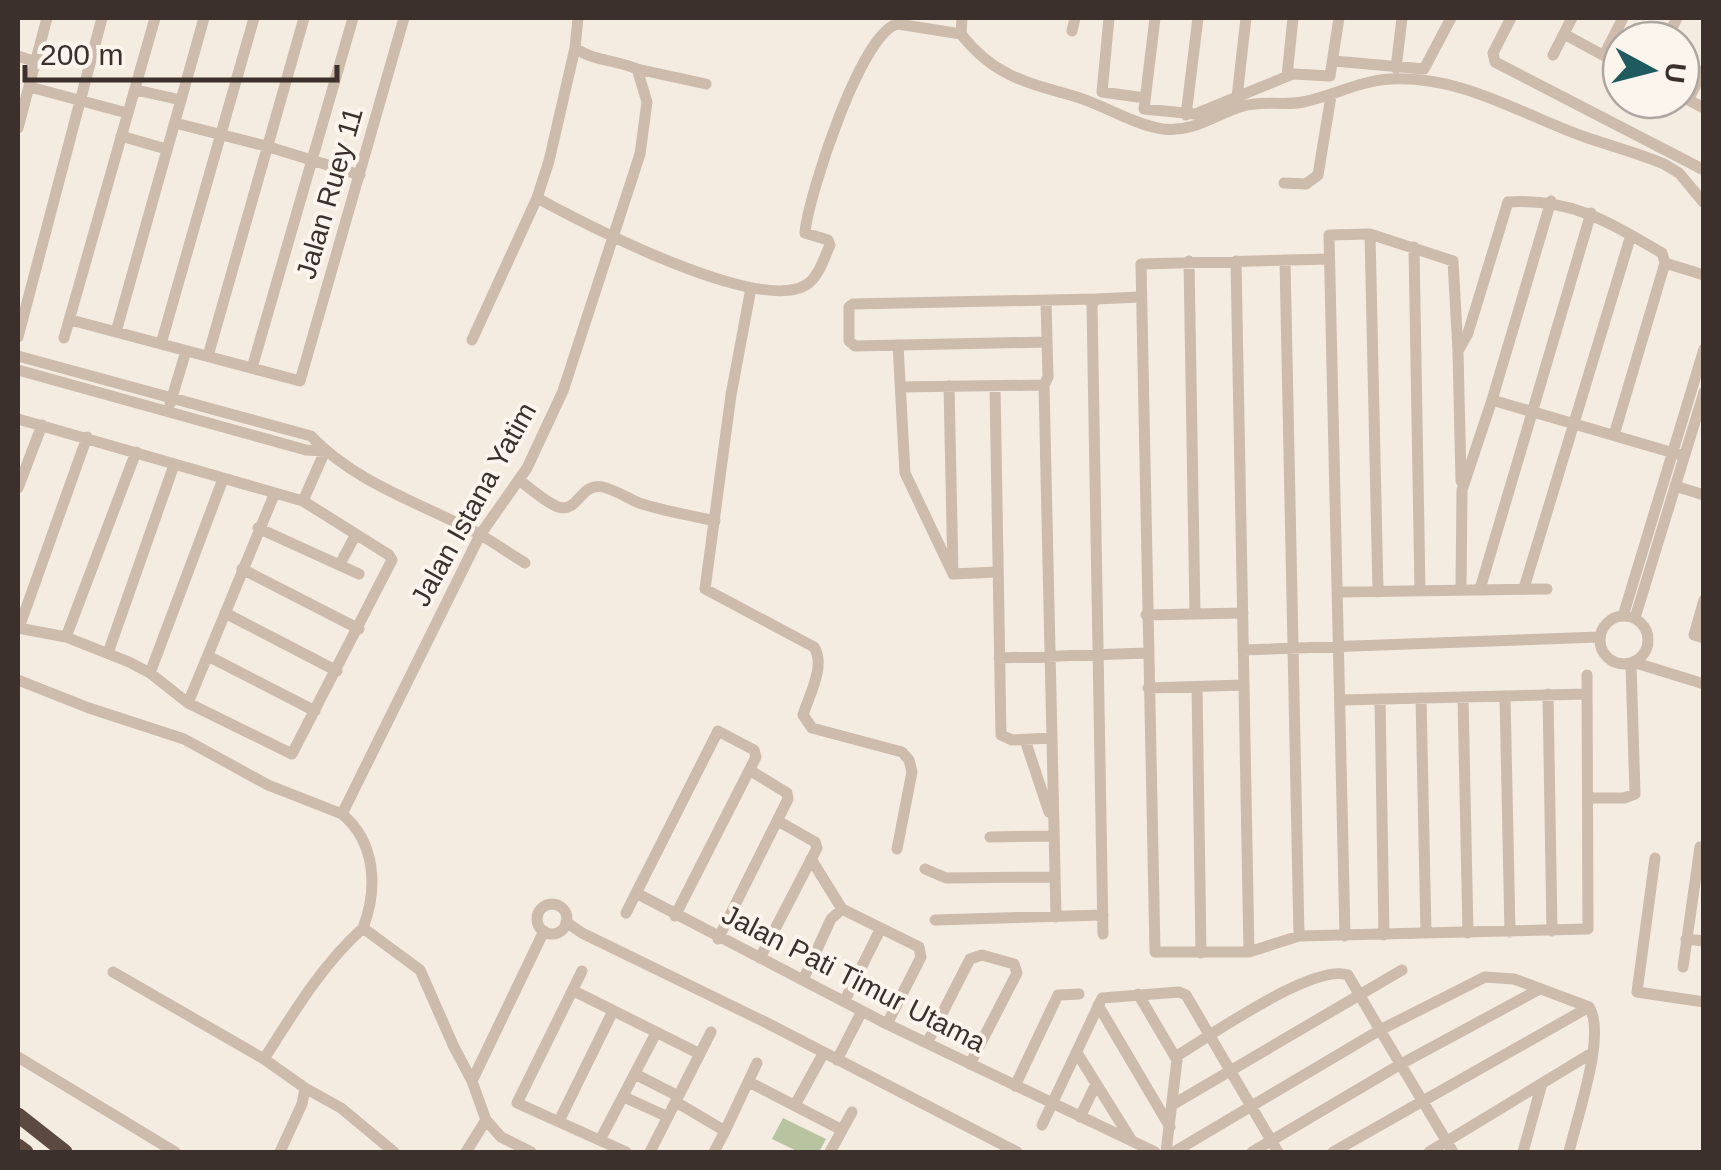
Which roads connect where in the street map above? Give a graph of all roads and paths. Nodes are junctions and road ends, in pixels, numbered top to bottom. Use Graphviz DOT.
graph roads {
  1 [pos="47,18"];
  2 [pos="102,18"];
  3 [pos="155,18"];
  4 [pos="204,18"];
  5 [pos="254,18"];
  6 [pos="304,18"];
  7 [pos="353,18"];
  8 [pos="404,18"];
  9 [pos="578,18"];
  10 [pos="962,18"];
  11 [pos="1075,18"];
  12 [pos="1109,18"];
  13 [pos="1155,18"];
  14 [pos="1198,18"];
  15 [pos="1246,18"];
  16 [pos="1294,18"];
  17 [pos="1339,18"];
  18 [pos="1402,18"];
  19 [pos="1450,18"];
  20 [pos="1511,18"];
  21 [pos="1572,18"];
  22 [pos="1072,31"];
  23 [pos="961,34"];
  24 [pos="1564,34"];
  25 [pos="575,48"];
  26 [pos="1601,54"];
  27 [pos="1553,55"];
  28 [pos="18,56"];
  29 [pos="1334,60"];
  30 [pos="36,62"];
  31 [pos="1396,68"];
  32 [pos="637,69"];
  33 [pos="1287,76"];
  34 [pos="706,84"];
  35 [pos="30,87"];
  36 [pos="136,90"];
  37 [pos="1331,96"];
  38 [pos="1237,97"];
  39 [pos="1145,98"];
  40 [pos="79,100"];
  41 [pos="181,100"];
  42 [pos="20,109"];
  43 [pos="126,113"];
  44 [pos="1186,115"];
  45 [pos="174,123"];
  46 [pos="18,128"];
  47 [pos="220,134"];
  48 [pos="120,136"];
  49 [pos="266,146"];
  50 [pos="166,148"];
  51 [pos="311,161"];
  52 [pos="1704,170"];
  53 [pos="360,175"];
  54 [pos="1284,183"];
  55 [pos="537,198"];
  56 [pos="1550,201"];
  57 [pos="1704,203"];
  58 [pos="1592,214"];
  59 [pos="1370,234"];
  60 [pos="1630,235"];
  61 [pos="614,236"];
  62 [pos="1414,247"];
  63 [pos="1328,259"];
  64 [pos="1285,260"];
  65 [pos="1236,261"];
  66 [pos="1189,262"];
  67 [pos="1665,263"];
  68 [pos="1704,275"];
  69 [pos="751,288"];
  70 [pos="1140,298"];
  71 [pos="1096,299"];
  72 [pos="1046,301"];
  73 [pos="71,320"];
  74 [pos="116,332"];
  75 [pos="18,337"];
  76 [pos="64,338"];
  77 [pos="472,340"];
  78 [pos="1047,342"];
  79 [pos="161,344"];
  80 [pos="898,345"];
  81 [pos="1704,350"];
  82 [pos="186,351"];
  83 [pos="1458,351"];
  84 [pos="18,356"];
  85 [pos="208,356"];
  86 [pos="252,368"];
  87 [pos="18,370"];
  88 [pos="1044,385"];
  89 [pos="950,386"];
  90 [pos="995,386"];
  91 [pos="901,387"];
  92 [pos="1704,392"];
  93 [pos="172,398"];
  94 [pos="1492,400"];
  95 [pos="168,411"];
  96 [pos="1532,411"];
  97 [pos="18,419"];
  98 [pos="1572,423"];
  99 [pos="42,426"];
  100 [pos="1614,435"];
  101 [pos="87,437"];
  102 [pos="325,451"];
  103 [pos="136,452"];
  104 [pos="1679,454"];
  105 [pos="174,465"];
  106 [pos="223,479"];
  107 [pos="519,480"];
  108 [pos="1675,486"];
  109 [pos="18,488"];
  110 [pos="1462,490"];
  111 [pos="274,495"];
  112 [pos="1704,495"];
  113 [pos="304,501"];
  114 [pos="715,520"];
  115 [pos="258,528"];
  116 [pos="356,534"];
  117 [pos="480,535"];
  118 [pos="525,563"];
  119 [pos="340,564"];
  120 [pos="242,569"];
  121 [pos="997,572"];
  122 [pos="360,574"];
  123 [pos="953,574"];
  124 [pos="1524,588"];
  125 [pos="1480,589"];
  126 [pos="1547,589"];
  127 [pos="1461,590"];
  128 [pos="1420,591"];
  129 [pos="1340,592"];
  130 [pos="1378,592"];
  131 [pos="1704,600"];
  132 [pos="225,612"];
  133 [pos="1242,613"];
  134 [pos="1195,614"];
  135 [pos="1146,615"];
  136 [pos="1629,617"];
  137 [pos="18,628"];
  138 [pos="359,628"];
  139 [pos="66,636"];
  140 [pos="1600,637"];
  141 [pos="1704,638"];
  142 [pos="1341,647"];
  143 [pos="1293,648"];
  144 [pos="1243,650"];
  145 [pos="108,653"];
  146 [pos="1147,653"];
  147 [pos="1098,654"];
  148 [pos="208,656"];
  149 [pos="1050,656"];
  150 [pos="1000,658"];
  151 [pos="1634,664"];
  152 [pos="337,671"];
  153 [pos="150,673"];
  154 [pos="1587,675"];
  155 [pos="18,680"];
  156 [pos="1704,684"];
  157 [pos="1244,685"];
  158 [pos="1196,686"];
  159 [pos="1148,688"];
  160 [pos="1548,694"];
  161 [pos="1587,694"];
  162 [pos="1505,696"];
  163 [pos="1463,697"];
  164 [pos="1421,698"];
  165 [pos="1380,699"];
  166 [pos="1342,700"];
  167 [pos="188,703"];
  168 [pos="315,711"];
  169 [pos="1052,738"];
  170 [pos="1025,740"];
  171 [pos="750,771"];
  172 [pos="1588,798"];
  173 [pos="342,814"];
  174 [pos="778,820"];
  175 [pos="1054,831"];
  176 [pos="990,837"];
  177 [pos="1704,848"];
  178 [pos="896,849"];
  179 [pos="1654,858"];
  180 [pos="811,859"];
  181 [pos="925,869"];
  182 [pos="1055,876"];
  183 [pos="636,894"];
  184 [pos="842,909"];
  185 [pos="626,914"];
  186 [pos="1103,915"];
  187 [pos="675,916"];
  188 [pos="1056,917"];
  189 [pos="936,920"];
  190 [pos="566,922"];
  191 [pos="363,928"];
  192 [pos="880,930"];
  193 [pos="1552,931"];
  194 [pos="544,932"];
  195 [pos="1468,932"];
  196 [pos="1510,932"];
  197 [pos="1104,934"];
  198 [pos="1426,934"];
  199 [pos="1384,935"];
  200 [pos="1298,936"];
  201 [pos="1345,936"];
  202 [pos="718,938"];
  203 [pos="1686,939"];
  204 [pos="1704,941"];
  205 [pos="1249,952"];
  206 [pos="1201,953"];
  207 [pos="760,958"];
  208 [pos="1683,967"];
  209 [pos="1402,970"];
  210 [pos="582,971"];
  211 [pos="113,972"];
  212 [pos="803,980"];
  213 [pos="1538,990"];
  214 [pos="574,991"];
  215 [pos="1079,994"];
  216 [pos="1138,994"];
  217 [pos="1360,995"];
  218 [pos="845,1000"];
  219 [pos="1704,1002"];
  220 [pos="1098,1005"];
  221 [pos="1589,1007"];
  222 [pos="613,1011"];
  223 [pos="862,1011"];
  224 [pos="887,1024"];
  225 [pos="1380,1030"];
  226 [pos="656,1032"];
  227 [pos="712,1032"];
  228 [pos="1210,1036"];
  229 [pos="927,1043"];
  230 [pos="1077,1052"];
  231 [pos="1592,1053"];
  232 [pos="700,1054"];
  233 [pos="823,1054"];
  234 [pos="1175,1056"];
  235 [pos="18,1057"];
  236 [pos="264,1059"];
  237 [pos="838,1060"];
  238 [pos="757,1063"];
  239 [pos="970,1064"];
  240 [pos="1401,1064"];
  241 [pos="1229,1072"];
  242 [pos="635,1074"];
  243 [pos="472,1080"];
  244 [pos="749,1082"];
  245 [pos="1096,1084"];
  246 [pos="1016,1086"];
  247 [pos="1541,1087"];
  248 [pos="305,1088"];
  249 [pos="624,1097"];
  250 [pos="677,1100"];
  251 [pos="1422,1100"];
  252 [pos="1052,1104"];
  253 [pos="794,1105"];
  254 [pos="1172,1105"];
  255 [pos="1251,1107"];
  256 [pos="852,1112"];
  257 [pos="18,1115"];
  258 [pos="1080,1116"];
  259 [pos="668,1118"];
  260 [pos="486,1120"];
  261 [pos="558,1122"];
  262 [pos="1042,1125"];
  263 [pos="1170,1127"];
  264 [pos="842,1130"];
  265 [pos="725,1131"];
  266 [pos="600,1140"];
  267 [pos="1271,1140"];
  268 [pos="1132,1142"];
  269 [pos="18,1146"];
  270 [pos="1450,1147"];
  271 [pos="26,1152"];
  272 [pos="66,1152"];
  273 [pos="174,1152"];
  274 [pos="280,1152"];
  275 [pos="394,1152"];
  276 [pos="466,1152"];
  277 [pos="531,1152"];
  278 [pos="626,1152"];
  279 [pos="650,1152"];
  280 [pos="714,1152"];
  281 [pos="830,1152"];
  282 [pos="1017,1152"];
  283 [pos="1155,1152"];
  284 [pos="1166,1152"];
  285 [pos="1174,1152"];
  286 [pos="1252,1152"];
  287 [pos="1278,1152"];
  288 [pos="1333,1152"];
  289 [pos="1428,1152"];
  290 [pos="1524,1152"];
  291 [pos="1568,1152"];
  1 -- 30 [label="street"];
  2 -- 40 [label="street"];
  3 -- 36 [label="street"];
  4 -- 41 [label="street"];
  5 -- 47 [label="street"];
  6 -- 49 [label="street"];
  7 -- 51 [label="street"];
  8 -- 53 [label="street, Jalan Ruey 11"];
  9 -- 25 [label="street"];
  10 -- 23 [label="street"];
  11 -- 22 [label="street"];
  12 -- 39 [label="street"];
  13 -- 39 [label="street"];
  14 -- 44 [label="street"];
  15 -- 38 [label="street"];
  16 -- 33 [label="street"];
  17 -- 29 [label="street"];
  18 -- 31 [label="street"];
  19 -- 31 [label="street"];
  20 -- 52 [label="street"];
  21 -- 24 [label="street"];
  23 -- 37 [label="street"];
  23 -- 69 [label="street"];
  24 -- 26 [label="street"];
  24 -- 27 [label="street"];
  25 -- 32 [label="street"];
  25 -- 55 [label="street"];
  28 -- 30 [label="street"];
  29 -- 31 [label="street"];
  29 -- 33 [label="street"];
  30 -- 35 [label="street"];
  32 -- 34 [label="street"];
  32 -- 61 [label="street, Jalan Istana Yatim"];
  33 -- 38 [label="street"];
  35 -- 40 [label="street"];
  35 -- 42 [label="street"];
  36 -- 41 [label="street"];
  36 -- 43 [label="street"];
  37 -- 54 [label="street"];
  37 -- 57 [label="street"];
  38 -- 44 [label="street"];
  39 -- 44 [label="street"];
  40 -- 43 [label="street"];
  40 -- 75 [label="street"];
  41 -- 45 [label="street"];
  42 -- 46 [label="street"];
  43 -- 48 [label="street"];
  45 -- 47 [label="street"];
  45 -- 50 [label="street"];
  47 -- 49 [label="street"];
  47 -- 79 [label="street"];
  48 -- 50 [label="street"];
  48 -- 73 [label="street"];
  49 -- 51 [label="street"];
  49 -- 85 [label="street"];
  50 -- 74 [label="street"];
  51 -- 53 [label="street"];
  51 -- 86 [label="street"];
  53 -- 86 [label="street, Jalan Ruey 11"];
  55 -- 61 [label="street"];
  55 -- 77 [label="street"];
  56 -- 58 [label="street"];
  56 -- 83 [label="street"];
  56 -- 94 [label="street"];
  58 -- 60 [label="street"];
  58 -- 96 [label="street"];
  59 -- 62 [label="street"];
  59 -- 63 [label="street"];
  59 -- 130 [label="street"];
  60 -- 67 [label="street"];
  60 -- 98 [label="street"];
  61 -- 69 [label="street"];
  61 -- 107 [label="street, Jalan Istana Yatim"];
  62 -- 83 [label="street"];
  62 -- 128 [label="street"];
  63 -- 64 [label="street"];
  63 -- 129 [label="street"];
  64 -- 65 [label="street"];
  64 -- 143 [label="street"];
  65 -- 66 [label="street"];
  65 -- 133 [label="street"];
  66 -- 70 [label="street"];
  66 -- 134 [label="street"];
  67 -- 68 [label="street"];
  67 -- 100 [label="street"];
  69 -- 114 [label="street"];
  70 -- 71 [label="street"];
  70 -- 135 [label="street"];
  71 -- 72 [label="street"];
  71 -- 147 [label="street"];
  72 -- 78 [label="street"];
  72 -- 80 [label="street"];
  73 -- 74 [label="street"];
  73 -- 76 [label="street"];
  74 -- 79 [label="street"];
  78 -- 80 [label="street"];
  78 -- 88 [label="street"];
  79 -- 82 [label="street"];
  80 -- 91 [label="street"];
  81 -- 104 [label="street"];
  82 -- 85 [label="street"];
  82 -- 93 [label="street"];
  83 -- 110 [label="street"];
  84 -- 93 [label="street"];
  85 -- 86 [label="street"];
  87 -- 95 [label="street"];
  88 -- 90 [label="street"];
  88 -- 149 [label="street"];
  89 -- 90 [label="street"];
  89 -- 91 [label="street"];
  89 -- 123 [label="street"];
  90 -- 121 [label="street"];
  91 -- 123 [label="street"];
  92 -- 104 [label="street"];
  93 -- 95 [label="street"];
  93 -- 102 [label="street"];
  94 -- 96 [label="street"];
  94 -- 110 [label="street"];
  95 -- 102 [label="street"];
  96 -- 98 [label="street"];
  96 -- 125 [label="street"];
  97 -- 99 [label="street"];
  98 -- 100 [label="street"];
  98 -- 124 [label="street"];
  99 -- 101 [label="street"];
  99 -- 109 [label="street"];
  100 -- 104 [label="street"];
  101 -- 103 [label="street"];
  101 -- 137 [label="street"];
  102 -- 113 [label="street"];
  102 -- 117 [label="street"];
  103 -- 105 [label="street"];
  103 -- 139 [label="street"];
  104 -- 108 [label="street"];
  104 -- 136 [label="street"];
  105 -- 106 [label="street"];
  105 -- 145 [label="street"];
  106 -- 111 [label="street"];
  106 -- 153 [label="street"];
  107 -- 114 [label="street"];
  107 -- 117 [label="street, Jalan Istana Yatim"];
  108 -- 112 [label="street"];
  108 -- 136 [label="street"];
  110 -- 127 [label="street"];
  111 -- 113 [label="street"];
  111 -- 115 [label="street"];
  113 -- 116 [label="street"];
  114 -- 178 [label="street"];
  115 -- 119 [label="street"];
  115 -- 120 [label="street"];
  116 -- 119 [label="street"];
  116 -- 138 [label="street"];
  117 -- 118 [label="street"];
  117 -- 173 [label="street, Jalan Istana Yatim"];
  119 -- 122 [label="street"];
  120 -- 132 [label="street"];
  120 -- 138 [label="street"];
  121 -- 123 [label="street"];
  121 -- 150 [label="street"];
  124 -- 125 [label="street"];
  124 -- 126 [label="street"];
  125 -- 127 [label="street"];
  127 -- 128 [label="street"];
  128 -- 130 [label="street"];
  129 -- 130 [label="street"];
  129 -- 142 [label="street"];
  131 -- 141 [label="street"];
  132 -- 148 [label="street"];
  132 -- 152 [label="street"];
  133 -- 134 [label="street"];
  133 -- 144 [label="street"];
  134 -- 135 [label="street"];
  135 -- 146 [label="street"];
  136 -- 140 [label="street"];
  136 -- 151 [label="street"];
  137 -- 139 [label="street"];
  138 -- 152 [label="street"];
  139 -- 145 [label="street"];
  140 -- 142 [label="street"];
  140 -- 151 [label="street"];
  142 -- 143 [label="street"];
  142 -- 166 [label="street"];
  143 -- 144 [label="street"];
  143 -- 200 [label="street"];
  144 -- 157 [label="street"];
  145 -- 153 [label="street"];
  146 -- 147 [label="street"];
  146 -- 159 [label="street"];
  147 -- 149 [label="street"];
  147 -- 186 [label="street"];
  148 -- 167 [label="street"];
  148 -- 168 [label="street"];
  149 -- 150 [label="street"];
  149 -- 169 [label="street"];
  150 -- 170 [label="street"];
  151 -- 156 [label="street"];
  151 -- 172 [label="street"];
  152 -- 168 [label="street"];
  153 -- 167 [label="street"];
  154 -- 161 [label="street"];
  155 -- 173 [label="street"];
  157 -- 158 [label="street"];
  157 -- 205 [label="street"];
  158 -- 159 [label="street"];
  158 -- 206 [label="street"];
  159 -- 206 [label="street"];
  160 -- 161 [label="street"];
  160 -- 162 [label="street"];
  160 -- 193 [label="street"];
  161 -- 172 [label="street"];
  162 -- 163 [label="street"];
  162 -- 196 [label="street"];
  163 -- 164 [label="street"];
  163 -- 195 [label="street"];
  164 -- 165 [label="street"];
  164 -- 198 [label="street"];
  165 -- 166 [label="street"];
  165 -- 199 [label="street"];
  166 -- 201 [label="street"];
  167 -- 168 [label="street"];
  169 -- 170 [label="street"];
  169 -- 175 [label="street"];
  170 -- 175 [label="street"];
  171 -- 174 [label="street"];
  171 -- 183 [label="street"];
  171 -- 187 [label="street"];
  172 -- 193 [label="street"];
  173 -- 191 [label="street"];
  174 -- 180 [label="street"];
  174 -- 202 [label="street"];
  175 -- 176 [label="street"];
  175 -- 182 [label="street"];
  177 -- 203 [label="street"];
  179 -- 219 [label="street"];
  180 -- 184 [label="street"];
  180 -- 207 [label="street"];
  181 -- 182 [label="street"];
  182 -- 188 [label="street"];
  183 -- 185 [label="street"];
  183 -- 187 [label="street, Jalan Pati Timur Utama"];
  184 -- 192 [label="street"];
  184 -- 212 [label="street"];
  186 -- 188 [label="street"];
  186 -- 197 [label="street"];
  187 -- 202 [label="street, Jalan Pati Timur Utama"];
  188 -- 189 [label="street"];
  190 -- 194 [label="street"];
  190 -- 194 [label="street"];
  190 -- 233 [label="street"];
  191 -- 236 [label="street"];
  191 -- 243 [label="street"];
  192 -- 218 [label="street"];
  192 -- 224 [label="street"];
  193 -- 196 [label="street"];
  194 -- 243 [label="street"];
  195 -- 196 [label="street"];
  195 -- 198 [label="street"];
  198 -- 199 [label="street"];
  199 -- 201 [label="street"];
  200 -- 201 [label="street"];
  200 -- 205 [label="street"];
  202 -- 207 [label="street, Jalan Pati Timur Utama"];
  203 -- 204 [label="street"];
  203 -- 208 [label="street"];
  205 -- 206 [label="street"];
  207 -- 212 [label="street, Jalan Pati Timur Utama"];
  209 -- 217 [label="street"];
  210 -- 214 [label="street"];
  211 -- 236 [label="street"];
  212 -- 218 [label="street, Jalan Pati Timur Utama"];
  213 -- 221 [label="street"];
  213 -- 225 [label="street"];
  213 -- 240 [label="street"];
  214 -- 222 [label="street"];
  214 -- 261 [label="street"];
  215 -- 246 [label="street"];
  216 -- 220 [label="street"];
  216 -- 228 [label="street"];
  216 -- 234 [label="street"];
  217 -- 225 [label="street"];
  217 -- 228 [label="street"];
  217 -- 241 [label="street"];
  218 -- 223 [label="street, Jalan Pati Timur Utama"];
  220 -- 230 [label="street"];
  220 -- 263 [label="street"];
  221 -- 231 [label="street"];
  221 -- 251 [label="street"];
  222 -- 226 [label="street"];
  222 -- 261 [label="street"];
  223 -- 224 [label="street, Jalan Pati Timur Utama"];
  223 -- 237 [label="street"];
  224 -- 229 [label="street, Jalan Pati Timur Utama"];
  225 -- 240 [label="street"];
  225 -- 255 [label="street"];
  226 -- 232 [label="street"];
  226 -- 242 [label="street"];
  227 -- 232 [label="street"];
  228 -- 234 [label="street"];
  228 -- 241 [label="street"];
  229 -- 239 [label="street, Jalan Pati Timur Utama"];
  229 -- 239 [label="street"];
  230 -- 245 [label="street"];
  230 -- 252 [label="street"];
  231 -- 247 [label="street"];
  231 -- 291 [label="street"];
  232 -- 250 [label="street"];
  233 -- 237 [label="street"];
  233 -- 253 [label="street"];
  234 -- 254 [label="street"];
  235 -- 273 [label="street"];
  236 -- 248 [label="street"];
  237 -- 282 [label="street"];
  238 -- 244 [label="street"];
  239 -- 246 [label="street, Jalan Pati Timur Utama"];
  240 -- 251 [label="street"];
  240 -- 267 [label="street"];
  241 -- 254 [label="street"];
  241 -- 255 [label="street"];
  242 -- 249 [label="street"];
  242 -- 250 [label="street"];
  243 -- 260 [label="street"];
  244 -- 253 [label="street"];
  244 -- 265 [label="street"];
  245 -- 258 [label="street"];
  245 -- 268 [label="street"];
  246 -- 252 [label="street, Jalan Pati Timur Utama"];
  247 -- 270 [label="street"];
  247 -- 290 [label="street"];
  248 -- 274 [label="street"];
  248 -- 275 [label="street"];
  249 -- 259 [label="street"];
  249 -- 266 [label="street"];
  250 -- 259 [label="street"];
  250 -- 265 [label="street"];
  251 -- 270 [label="street"];
  251 -- 288 [label="street"];
  252 -- 258 [label="street, Jalan Pati Timur Utama"];
  252 -- 262 [label="street"];
  253 -- 264 [label="street"];
  254 -- 263 [label="street"];
  255 -- 267 [label="street"];
  255 -- 285 [label="street"];
  256 -- 264 [label="street"];
  257 -- 272 [label="highway"];
  258 -- 268 [label="street, Jalan Pati Timur Utama"];
  259 -- 279 [label="street"];
  260 -- 276 [label="street"];
  260 -- 277 [label="street"];
  261 -- 266 [label="street"];
  263 -- 284 [label="street"];
  264 -- 281 [label="street"];
  265 -- 280 [label="street"];
  266 -- 278 [label="street"];
  267 -- 286 [label="street"];
  267 -- 287 [label="street"];
  268 -- 283 [label="street, Jalan Pati Timur Utama"];
  269 -- 271 [label="highway"];
  270 -- 289 [label="street"];
}
